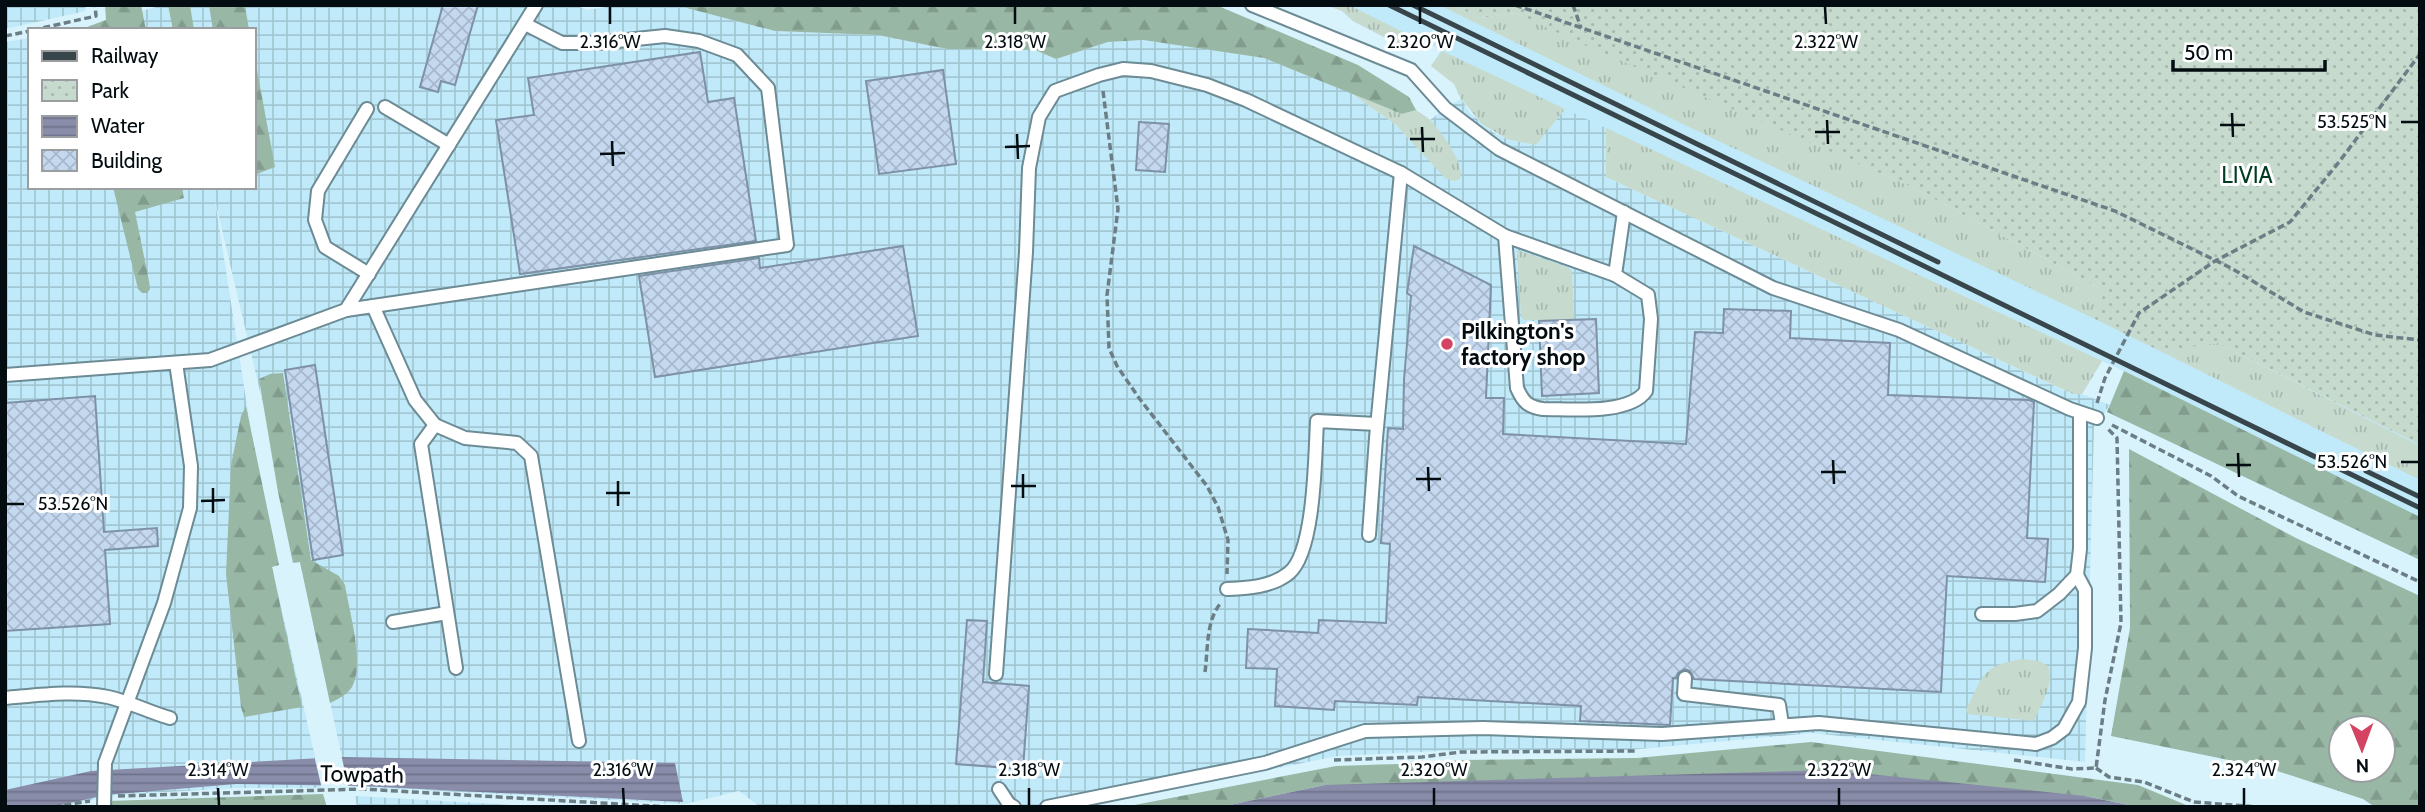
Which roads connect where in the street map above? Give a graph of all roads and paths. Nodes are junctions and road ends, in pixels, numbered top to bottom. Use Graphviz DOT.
graph roads {
  1 [pos="95,5"];
  2 [pos="536,5"];
  3 [pos="1252,5"];
  4 [pos="1516,5"];
  5 [pos="1573,5"];
  6 [pos="524,24"];
  7 [pos="41,28"];
  8 [pos="1581,28"];
  9 [pos="28,31"];
  10 [pos="5,36"];
  11 [pos="2420,54"];
  12 [pos="1099,75"];
  13 [pos="385,107"];
  14 [pos="367,109"];
  15 [pos="449,145"];
  16 [pos="1401,173"];
  17 [pos="1624,212"];
  18 [pos="1505,236"];
  19 [pos="2215,261"];
  20 [pos="369,274"];
  21 [pos="1615,275"];
  22 [pos="373,306"];
  23 [pos="346,310"];
  24 [pos="2420,340"];
  25 [pos="176,363"];
  26 [pos="5,375"];
  27 [pos="2080,413"];
  28 [pos="2097,418"];
  29 [pos="1377,424"];
  30 [pos="435,425"];
  31 [pos="1369,535"];
  32 [pos="2077,575"];
  33 [pos="2420,582"];
  34 [pos="1227,589"];
  35 [pos="447,613"];
  36 [pos="1982,614"];
  37 [pos="393,622"];
  38 [pos="456,668"];
  39 [pos="1205,672"];
  40 [pos="996,674"];
  41 [pos="1685,678"];
  42 [pos="5,698"];
  43 [pos="127,702"];
  44 [pos="170,718"];
  45 [pos="1782,724"];
  46 [pos="579,741"];
  47 [pos="2096,768"];
  48 [pos="999,789"];
  49 [pos="117,796"];
  50 [pos="92,801"];
  51 [pos="54,807"];
  52 [pos="104,807"];
  53 [pos="670,807"];
  54 [pos="1014,807"];
  55 [pos="1047,807"];
  56 [pos="2258,807"];
  1 -- 7 [label="path"];
  2 -- 6 [label="lane"];
  3 -- 17 [label="lane"];
  4 -- 8 [label="path"];
  5 -- 8 [label="path"];
  6 -- 15 [label="lane"];
  6 -- 22 [label="lane"];
  8 -- 19 [label="path"];
  9 -- 10 [label="path"];
  11 -- 19 [label="path"];
  12 -- 16 [label="lane"];
  12 -- 34 [label="path"];
  12 -- 40 [label="lane"];
  13 -- 15 [label="lane"];
  14 -- 20 [label="lane"];
  15 -- 20 [label="lane"];
  16 -- 18 [label="lane"];
  16 -- 29 [label="lane"];
  17 -- 21 [label="lane"];
  17 -- 27 [label="lane"];
  18 -- 21 [label="lane"];
  18 -- 21 [label="lane"];
  19 -- 24 [label="path"];
  19 -- 28 [label="path"];
  20 -- 23 [label="lane"];
  22 -- 23 [label="lane"];
  22 -- 30 [label="lane"];
  23 -- 25 [label="lane"];
  25 -- 26 [label="lane"];
  25 -- 43 [label="lane"];
  27 -- 28 [label="lane"];
  27 -- 32 [label="lane"];
  28 -- 33 [label="path"];
  29 -- 31 [label="lane"];
  29 -- 34 [label="lane"];
  30 -- 35 [label="lane"];
  30 -- 46 [label="lane"];
  32 -- 36 [label="lane"];
  32 -- 45 [label="lane"];
  34 -- 39 [label="path"];
  35 -- 37 [label="lane"];
  35 -- 38 [label="lane"];
  41 -- 45 [label="lane"];
  42 -- 43 [label="lane"];
  43 -- 44 [label="lane"];
  43 -- 52 [label="lane, bridge"];
  45 -- 55 [label="lane"];
  47 -- 56 [label="path"];
  48 -- 54 [label="lane"];
  49 -- 53 [label="path, Towpath"];
  50 -- 51 [label="path"];
}
